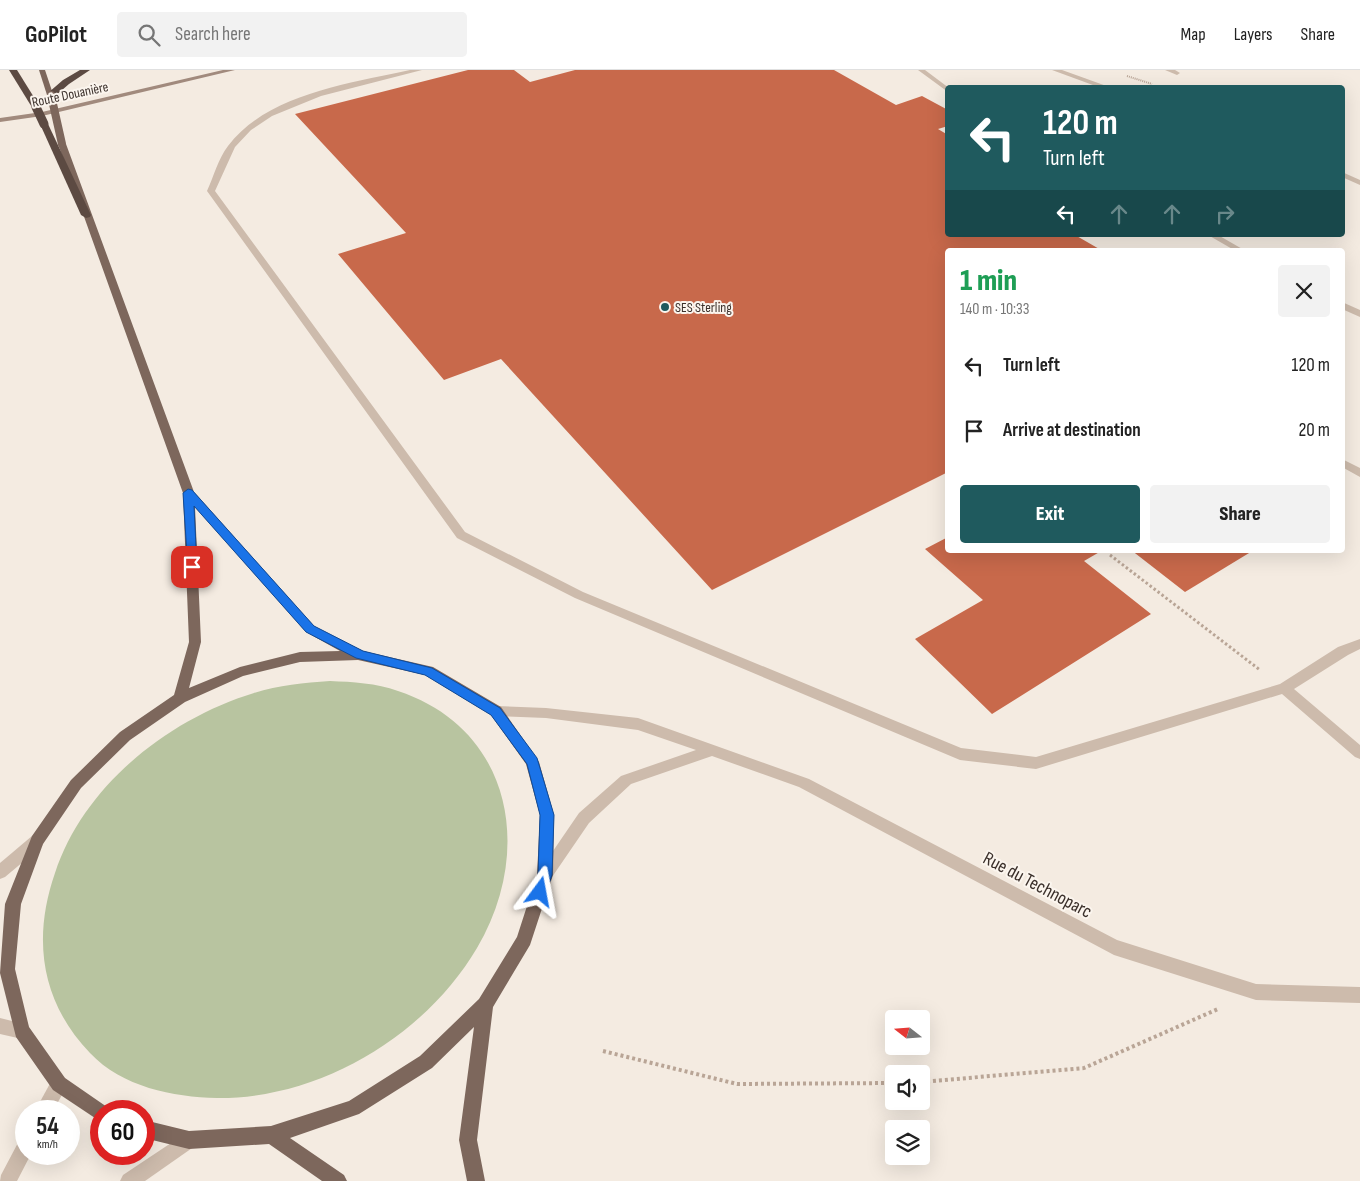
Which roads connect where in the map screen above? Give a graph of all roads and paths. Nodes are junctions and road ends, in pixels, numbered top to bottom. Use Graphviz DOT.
graph roads {
  1 [pos="13,70"];
  2 [pos="42,70"];
  3 [pos="86,70"];
  4 [pos="232,70"];
  5 [pos="419,70"];
  6 [pos="921,70"];
  7 [pos="1055,70"];
  8 [pos="1168,70"];
  9 [pos="1177,73"];
  10 [pos="1125,75"];
  11 [pos="1100,85"];
  12 [pos="1153,85"];
  13 [pos="945,88"];
  14 [pos="51,95"];
  15 [pos="0,120"];
  16 [pos="1345,175"];
  17 [pos="1360,182"];
  18 [pos="86,215"];
  19 [pos="1216,237"];
  20 [pos="1236,248"];
  21 [pos="1345,306"];
  22 [pos="1360,314"];
  23 [pos="1345,464"];
  24 [pos="1360,473"];
  25 [pos="188,493"];
  26 [pos="1110,555"];
  27 [pos="1360,644"];
  28 [pos="360,655"];
  29 [pos="1284,688"];
  30 [pos="180,698"];
  31 [pos="496,712"];
  32 [pos="714,750"];
  33 [pos="1360,753"];
  34 [pos="37,841"];
  35 [pos="0,872"];
  36 [pos="545,875"];
  37 [pos="1256,992"];
  38 [pos="1360,995"];
  39 [pos="485,1005"];
  40 [pos="0,1026"];
  41 [pos="22,1031"];
  42 [pos="603,1051"];
  43 [pos="930,1081"];
  44 [pos="885,1083"];
  45 [pos="59,1084"];
  46 [pos="50,1100"];
  47 [pos="90,1105"];
  48 [pos="155,1132"];
  49 [pos="271,1135"];
  50 [pos="190,1140"];
  51 [pos="16,1165"];
  52 [pos="8,1181"];
  53 [pos="129,1181"];
  54 [pos="338,1181"];
  55 [pos="476,1181"];
  1 -- 18 [label="highway, bridge"];
  2 -- 14 [label="main road"];
  3 -- 14 [label="highway"];
  4 -- 15 [label="main road, Route Douanière"];
  5 -- 29 [label="street"];
  6 -- 13 [label="street"];
  7 -- 11 [label="street"];
  8 -- 9 [label="street"];
  10 -- 12 [label="path"];
  14 -- 18 [label="main road, bridge"];
  16 -- 17 [label="street"];
  18 -- 25 [label="main road"];
  19 -- 20 [label="street"];
  21 -- 22 [label="street"];
  23 -- 24 [label="street"];
  25 -- 28 [label="main road"];
  25 -- 30 [label="main road"];
  26 -- 29 [label="path"];
  27 -- 29 [label="street"];
  28 -- 30 [label="main road"];
  28 -- 31 [label="main road"];
  29 -- 33 [label="street"];
  30 -- 34 [label="main road"];
  31 -- 32 [label="street, Rue du Technoparc"];
  31 -- 36 [label="main road"];
  32 -- 36 [label="street"];
  32 -- 37 [label="street, Rue du Technoparc"];
  34 -- 35 [label="street"];
  34 -- 41 [label="main road"];
  36 -- 39 [label="main road"];
  37 -- 38 [label="street, Rue du Technoparc"];
  37 -- 43 [label="path"];
  39 -- 49 [label="main road"];
  39 -- 55 [label="main road"];
  40 -- 41 [label="street"];
  41 -- 45 [label="main road"];
  42 -- 44 [label="path"];
  45 -- 46 [label="street"];
  45 -- 47 [label="main road"];
  48 -- 50 [label="main road"];
  49 -- 50 [label="main road"];
  49 -- 54 [label="main road"];
  50 -- 53 [label="street"];
  51 -- 52 [label="street"];
}
